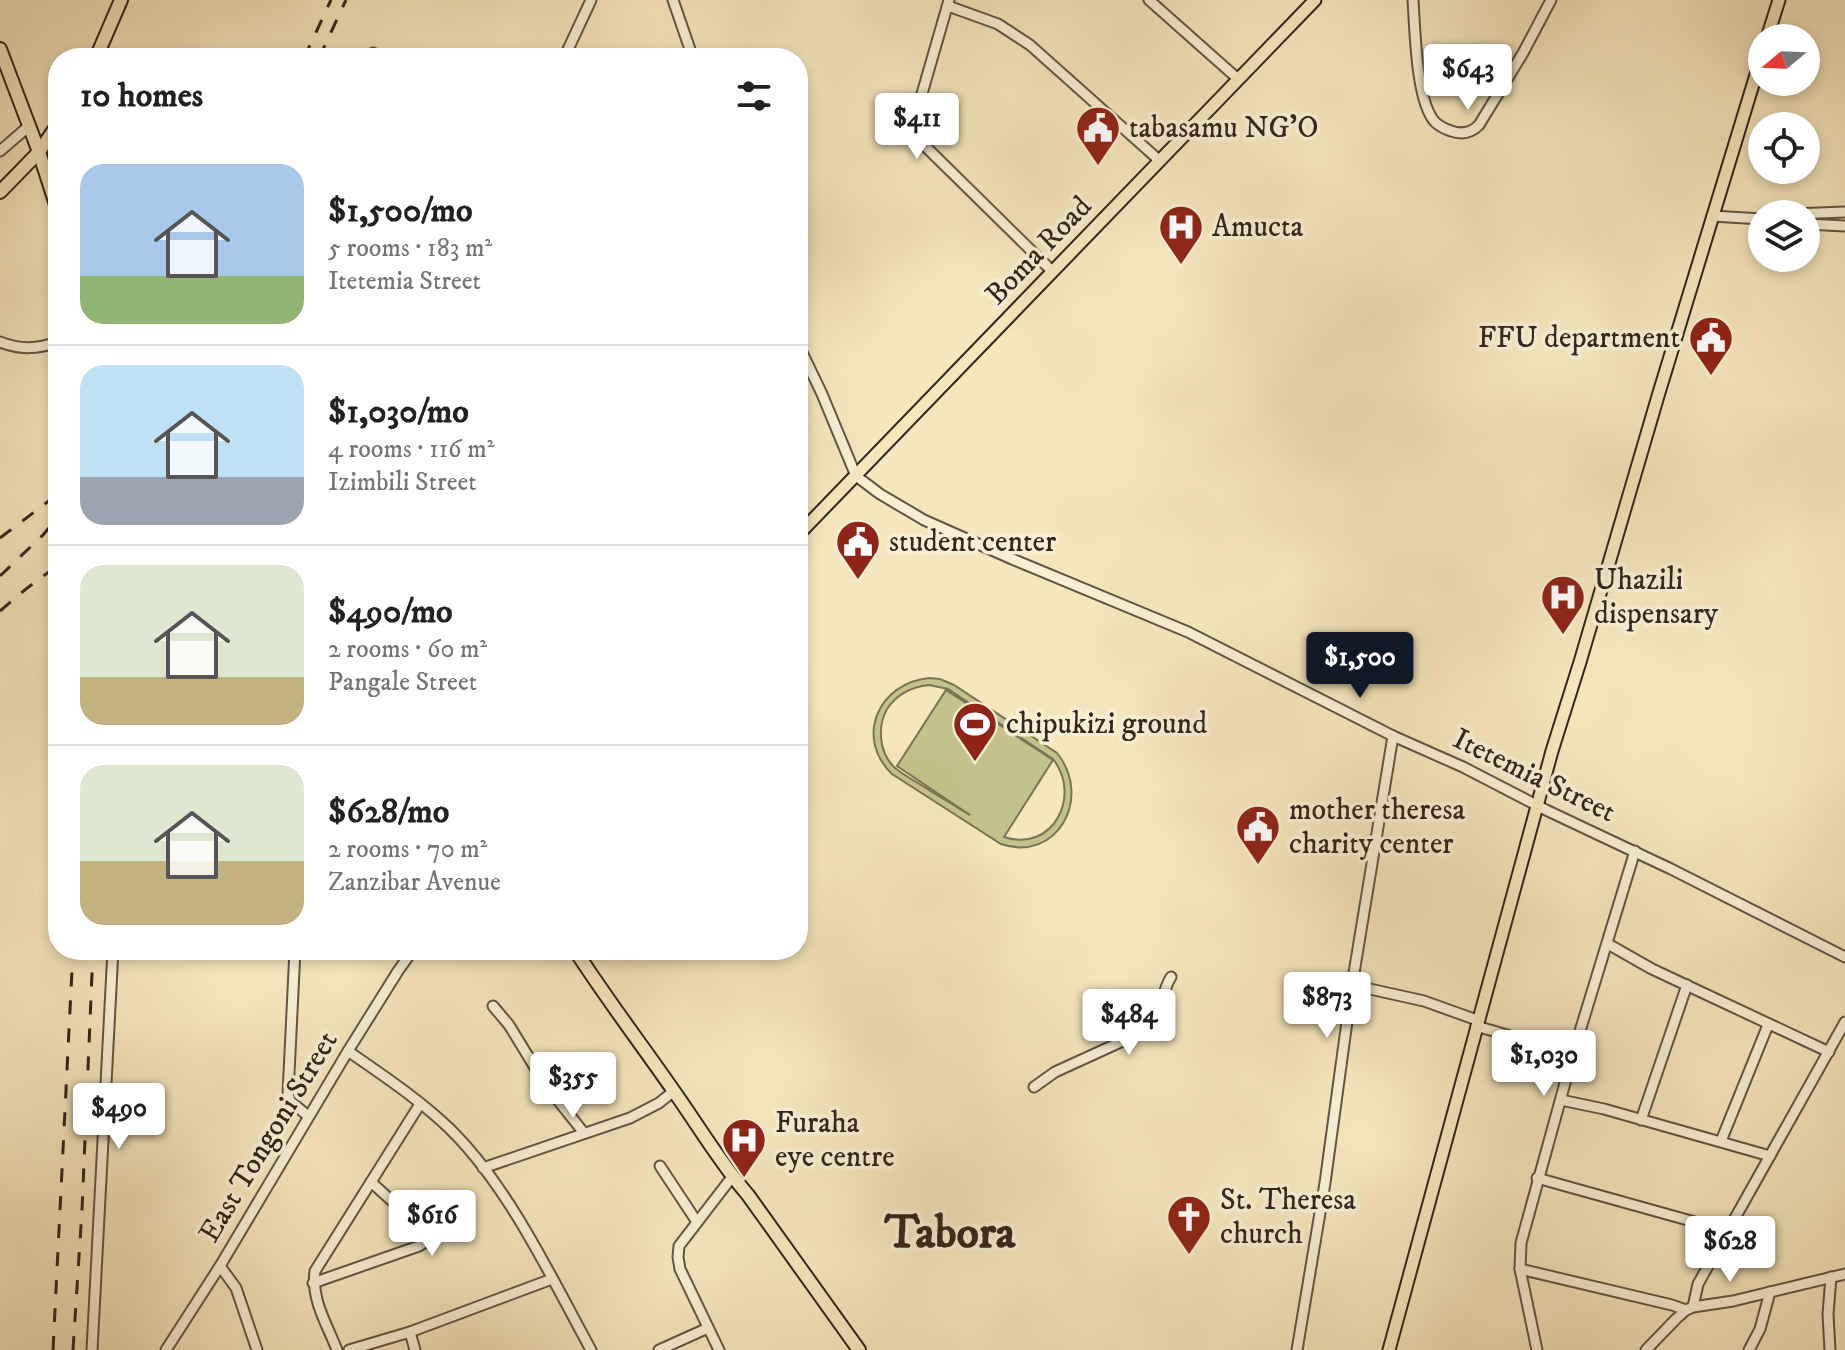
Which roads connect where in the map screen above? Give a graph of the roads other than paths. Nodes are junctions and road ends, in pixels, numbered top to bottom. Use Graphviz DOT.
graph roads {
  1 [pos="121,0"];
  2 [pos="591,0"];
  3 [pos="673,0"];
  4 [pos="1149,0"];
  5 [pos="1413,0"];
  6 [pos="1551,0"];
  7 [pos="1779,0"];
  8 [pos="1312,1"];
  9 [pos="948,3"];
  10 [pos="1771,24"];
  11 [pos="100,48"];
  12 [pos="569,48"];
  13 [pos="690,48"];
  14 [pos="0,49"];
  15 [pos="1238,79"];
  16 [pos="1749,96"];
  17 [pos="29,126"];
  18 [pos="48,139"];
  19 [pos="0,151"];
  20 [pos="39,152"];
  21 [pos="1160,161"];
  22 [pos="48,180"];
  23 [pos="0,192"];
  24 [pos="1845,212"];
  25 [pos="1820,213"];
  26 [pos="1712,216"];
  27 [pos="1748,218"];
  28 [pos="1820,225"];
  29 [pos="1845,226"];
  30 [pos="1052,271"];
  31 [pos="0,342"];
  32 [pos="48,344"];
  33 [pos="808,365"];
  34 [pos="856,476"];
  35 [pos="808,525"];
  36 [pos="1393,736"];
  37 [pos="1537,805"];
  38 [pos="1635,851"];
  39 [pos="1608,944"];
  40 [pos="1845,957"];
  41 [pos="112,960"];
  42 [pos="295,960"];
  43 [pos="406,960"];
  44 [pos="582,960"];
  45 [pos="1171,977"];
  46 [pos="1352,985"];
  47 [pos="1687,985"];
  48 [pos="493,1006"];
  49 [pos="1845,1022"];
  50 [pos="1477,1023"];
  51 [pos="1768,1025"];
  52 [pos="348,1051"];
  53 [pos="1829,1052"];
  54 [pos="1573,1054"];
  55 [pos="1034,1087"];
  56 [pos="674,1091"];
  57 [pos="1561,1100"];
  58 [pos="420,1104"];
  59 [pos="308,1116"];
  60 [pos="1641,1120"];
  61 [pos="584,1133"];
  62 [pos="1721,1141"];
  63 [pos="1770,1156"];
  64 [pos="660,1166"];
  65 [pos="483,1168"];
  66 [pos="732,1177"];
  67 [pos="1537,1178"];
  68 [pos="371,1182"];
  69 [pos="697,1222"];
  70 [pos="1727,1231"];
  71 [pos="220,1266"];
  72 [pos="1520,1269"];
  73 [pos="1845,1274"];
  74 [pos="1831,1277"];
  75 [pos="552,1279"];
  76 [pos="313,1283"];
  77 [pos="1770,1292"];
  78 [pos="1689,1309"];
  79 [pos="708,1328"];
  80 [pos="410,1332"];
  81 [pos="92,1350"];
  82 [pos="166,1350"];
  83 [pos="257,1350"];
  84 [pos="337,1350"];
  85 [pos="349,1350"];
  86 [pos="415,1350"];
  87 [pos="591,1350"];
  88 [pos="659,1350"];
  89 [pos="719,1350"];
  90 [pos="859,1350"];
  91 [pos="1297,1350"];
  92 [pos="1389,1350"];
  93 [pos="1537,1350"];
  94 [pos="1646,1350"];
  95 [pos="1749,1350"];
  96 [pos="1830,1350"];
  1 -- 11 [label="highway"];
  2 -- 12 [label="street"];
  3 -- 13 [label="street"];
  4 -- 15 [label="street"];
  5 -- 6 [label="street"];
  7 -- 10 [label="main road"];
  8 -- 15 [label="main road, Boma Road"];
  9 -- 21 [label="street"];
  9 -- 30 [label="street"];
  14 -- 17 [label="highway"];
  15 -- 21 [label="main road, Boma Road"];
  16 -- 26 [label="main road"];
  17 -- 19 [label="street"];
  17 -- 20 [label="highway"];
  18 -- 20 [label="highway"];
  20 -- 22 [label="highway"];
  20 -- 23 [label="highway"];
  21 -- 30 [label="main road, Boma Road"];
  24 -- 25 [label="street"];
  26 -- 27 [label="street"];
  26 -- 37 [label="main road"];
  28 -- 29 [label="street"];
  30 -- 34 [label="main road, Boma Road"];
  31 -- 32 [label="street"];
  33 -- 34 [label="street"];
  34 -- 35 [label="main road, Boma Road"];
  34 -- 36 [label="street, Itetemia Street"];
  36 -- 37 [label="street, Itetemia Street"];
  36 -- 46 [label="street"];
  37 -- 38 [label="street, Itetemia Street"];
  37 -- 50 [label="main road"];
  38 -- 39 [label="street"];
  38 -- 40 [label="street, Itetemia Street"];
  39 -- 47 [label="street"];
  39 -- 54 [label="street"];
  41 -- 81 [label="street"];
  42 -- 59 [label="street"];
  43 -- 52 [label="street, East Tongoni Street"];
  44 -- 56 [label="highway"];
  45 -- 55 [label="street"];
  46 -- 50 [label="street"];
  46 -- 91 [label="street"];
  47 -- 51 [label="street"];
  47 -- 60 [label="street"];
  48 -- 61 [label="street"];
  49 -- 53 [label="street"];
  50 -- 54 [label="street"];
  50 -- 92 [label="main road"];
  51 -- 53 [label="street"];
  51 -- 62 [label="street"];
  52 -- 58 [label="street"];
  52 -- 59 [label="street, East Tongoni Street"];
  53 -- 63 [label="street"];
  54 -- 57 [label="street"];
  56 -- 61 [label="street"];
  56 -- 66 [label="highway"];
  57 -- 60 [label="street"];
  57 -- 67 [label="street"];
  58 -- 65 [label="street"];
  58 -- 68 [label="street"];
  59 -- 71 [label="street, East Tongoni Street"];
  60 -- 62 [label="street"];
  61 -- 65 [label="street"];
  62 -- 63 [label="street"];
  63 -- 70 [label="street"];
  64 -- 69 [label="street"];
  65 -- 75 [label="street"];
  66 -- 69 [label="street"];
  66 -- 90 [label="highway"];
  67 -- 70 [label="street"];
  67 -- 72 [label="street"];
  68 -- 76 [label="street"];
  68 -- 76 [label="street"];
  69 -- 79 [label="street"];
  70 -- 78 [label="street"];
  71 -- 82 [label="street, East Tongoni Street"];
  71 -- 83 [label="street"];
  72 -- 78 [label="street"];
  72 -- 93 [label="street"];
  73 -- 74 [label="street"];
  74 -- 77 [label="street"];
  74 -- 96 [label="street"];
  75 -- 80 [label="street"];
  75 -- 87 [label="street"];
  76 -- 84 [label="street"];
  77 -- 78 [label="street"];
  77 -- 95 [label="street"];
  78 -- 94 [label="street"];
  79 -- 88 [label="street"];
  79 -- 89 [label="street"];
  80 -- 85 [label="street"];
  80 -- 86 [label="street"];
}
